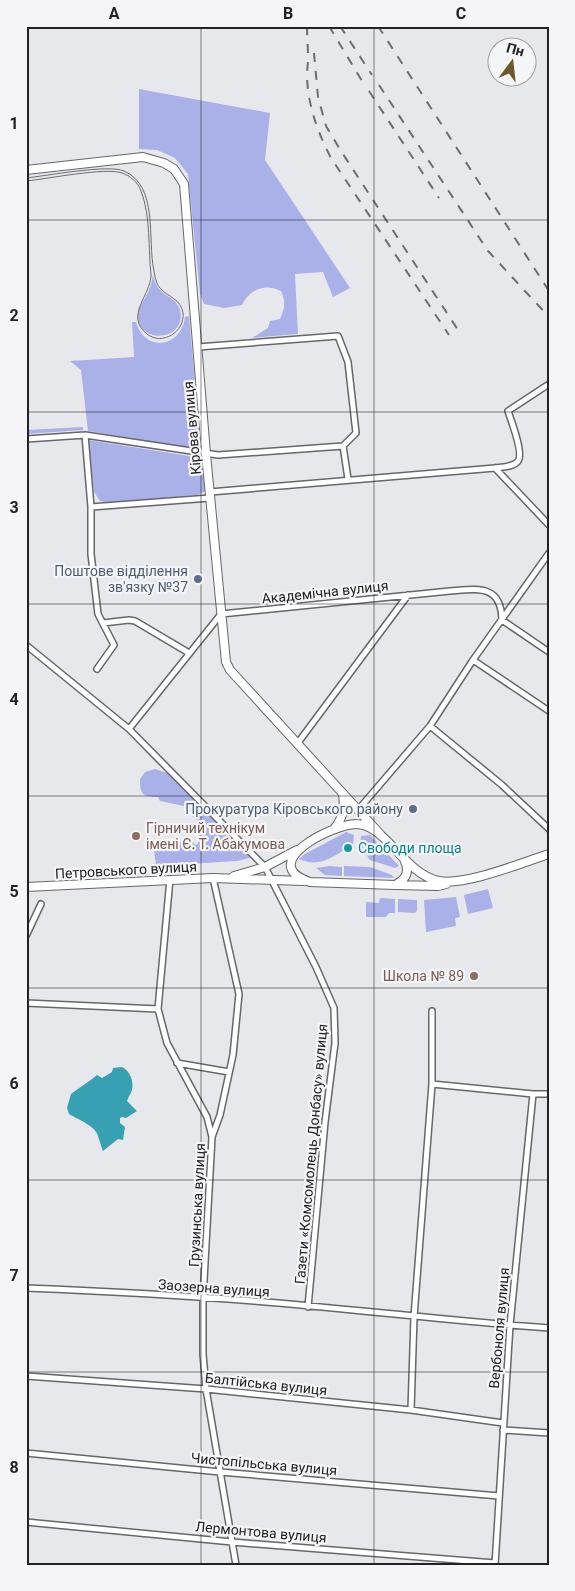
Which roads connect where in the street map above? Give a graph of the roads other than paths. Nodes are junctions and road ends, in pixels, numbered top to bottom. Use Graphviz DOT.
graph roads {
  1 [pos="26,170"];
  2 [pos="198,347"];
  3 [pos="549,384"];
  4 [pos="85,435"];
  5 [pos="26,439"];
  6 [pos="343,446"];
  7 [pos="206,454"];
  8 [pos="495,468"];
  9 [pos="348,479"];
  10 [pos="210,495"];
  11 [pos="91,507"];
  12 [pos="549,526"];
  13 [pos="549,553"];
  14 [pos="408,595"];
  15 [pos="221,614"];
  16 [pos="502,620"];
  17 [pos="103,623"];
  18 [pos="26,645"];
  19 [pos="549,652"];
  20 [pos="190,654"];
  21 [pos="474,660"];
  22 [pos="97,669"];
  23 [pos="549,711"];
  24 [pos="430,726"];
  25 [pos="129,729"];
  26 [pos="297,744"];
  27 [pos="343,794"];
  28 [pos="358,810"];
  29 [pos="333,830"];
  30 [pos="549,830"];
  31 [pos="380,834"];
  32 [pos="301,847"];
  33 [pos="549,854"];
  34 [pos="404,859"];
  35 [pos="265,867"];
  36 [pos="212,878"];
  37 [pos="227,878"];
  38 [pos="170,879"];
  39 [pos="273,880"];
  40 [pos="465,880"];
  41 [pos="310,882"];
  42 [pos="395,885"];
  43 [pos="26,887"];
  44 [pos="41,904"];
  45 [pos="26,936"];
  46 [pos="26,1003"];
  47 [pos="158,1009"];
  48 [pos="432,1011"];
  49 [pos="233,1056"];
  50 [pos="177,1062"];
  51 [pos="229,1072"];
  52 [pos="432,1084"];
  53 [pos="533,1094"];
  54 [pos="549,1094"];
  55 [pos="224,1098"];
  56 [pos="207,1116"];
  57 [pos="219,1118"];
  58 [pos="212,1137"];
  59 [pos="26,1288"];
  60 [pos="203,1298"];
  61 [pos="308,1307"];
  62 [pos="414,1317"];
  63 [pos="510,1325"];
  64 [pos="549,1328"];
  65 [pos="26,1376"];
  66 [pos="206,1389"];
  67 [pos="410,1410"];
  68 [pos="503,1423"];
  69 [pos="503,1430"];
  70 [pos="549,1433"];
  71 [pos="26,1453"];
  72 [pos="220,1472"];
  73 [pos="499,1496"];
  74 [pos="26,1522"];
  75 [pos="232,1542"];
  76 [pos="495,1564"];
  77 [pos="236,1565"];
  1 -- 2 [label="main road, Кірова вулиця"];
  2 -- 6 [label="street"];
  2 -- 7 [label="main road, Кірова вулиця"];
  3 -- 8 [label="street"];
  4 -- 5 [label="street"];
  4 -- 7 [label="street"];
  4 -- 11 [label="street"];
  6 -- 7 [label="street"];
  6 -- 9 [label="street"];
  7 -- 10 [label="main road, Кірова вулиця"];
  8 -- 9 [label="street"];
  8 -- 12 [label="street"];
  9 -- 10 [label="street"];
  10 -- 11 [label="street"];
  10 -- 15 [label="main road, Кірова вулиця"];
  11 -- 17 [label="street"];
  13 -- 16 [label="street"];
  14 -- 15 [label="street, Академічна вулиця"];
  14 -- 16 [label="street, Академічна вулиця"];
  14 -- 26 [label="street"];
  15 -- 20 [label="street"];
  15 -- 26 [label="main road, Кірова вулиця"];
  16 -- 19 [label="street"];
  16 -- 21 [label="street"];
  17 -- 20 [label="street"];
  17 -- 22 [label="street"];
  18 -- 25 [label="street, Газети «Комсомолець Донбасу» вулиця"];
  20 -- 25 [label="street"];
  21 -- 23 [label="street"];
  21 -- 24 [label="street"];
  24 -- 28 [label="street"];
  24 -- 30 [label="street"];
  25 -- 35 [label="street, Газети «Комсомолець Донбасу» вулиця"];
  26 -- 27 [label="main road, Кірова вулиця"];
  27 -- 28 [label="main road, Кірова вулиця"];
  27 -- 29 [label="main road"];
  28 -- 31 [label="main road, Кірова вулиця"];
  29 -- 31 [label="main road, Кірова вулиця"];
  29 -- 32 [label="main road, Кірова вулиця"];
  31 -- 34 [label="main road, Кірова вулиця"];
  32 -- 35 [label="main road, Кірова вулиця"];
  32 -- 41 [label="main road"];
  33 -- 40 [label="main road, Кірова вулиця"];
  34 -- 40 [label="main road, Кірова вулиця"];
  34 -- 42 [label="main road"];
  35 -- 37 [label="main road, Кірова вулиця"];
  35 -- 39 [label="street, Газети «Комсомолець Донбасу» вулиця"];
  36 -- 37 [label="main road, Петровського вулиця"];
  36 -- 38 [label="main road, Петровського вулиця"];
  36 -- 49 [label="street, Грузинська вулиця"];
  37 -- 39 [label="main road"];
  38 -- 43 [label="main road, Петровського вулиця"];
  38 -- 47 [label="street"];
  39 -- 41 [label="main road"];
  39 -- 61 [label="street, Газети «Комсомолець Донбасу» вулиця"];
  40 -- 42 [label="main road"];
  41 -- 42 [label="main road"];
  44 -- 45 [label="street"];
  46 -- 47 [label="street"];
  47 -- 50 [label="street"];
  48 -- 52 [label="street"];
  49 -- 51 [label="street, Грузинська вулиця"];
  49 -- 55 [label="street, Грузинська вулиця"];
  50 -- 51 [label="street"];
  50 -- 56 [label="street"];
  51 -- 55 [label="street, Грузинська вулиця"];
  52 -- 53 [label="street"];
  52 -- 62 [label="street"];
  53 -- 54 [label="street"];
  53 -- 63 [label="street, Вербоноля вулиця"];
  55 -- 57 [label="street, Грузинська вулиця"];
  56 -- 57 [label="street"];
  56 -- 58 [label="street"];
  57 -- 58 [label="street, Грузинська вулиця"];
  58 -- 60 [label="street, Грузинська вулиця"];
  59 -- 60 [label="street, Заозерна вулиця"];
  60 -- 61 [label="street, Заозерна вулиця"];
  60 -- 66 [label="street, Грузинська вулиця"];
  61 -- 62 [label="street, Заозерна вулиця"];
  62 -- 63 [label="street, Заозерна вулиця"];
  62 -- 67 [label="street"];
  63 -- 64 [label="street, Заозерна вулиця"];
  63 -- 68 [label="street, Вербоноля вулиця"];
  65 -- 66 [label="street, Балтійська вулиця"];
  66 -- 67 [label="street, Балтійська вулиця"];
  66 -- 72 [label="street, Грузинська вулиця"];
  67 -- 68 [label="street, Балтійська вулиця"];
  68 -- 69 [label="street, Вербоноля вулиця"];
  69 -- 70 [label="street"];
  69 -- 73 [label="street, Вербоноля вулиця"];
  71 -- 72 [label="street, Чистопільська вулиця"];
  72 -- 73 [label="street, Чистопільська вулиця"];
  72 -- 75 [label="street, Грузинська вулиця"];
  73 -- 76 [label="street, Вербоноля вулиця"];
  74 -- 75 [label="street, Лермонтова вулиця"];
  75 -- 76 [label="street, Лермонтова вулиця"];
  75 -- 77 [label="street, Грузинська вулиця"];
}
